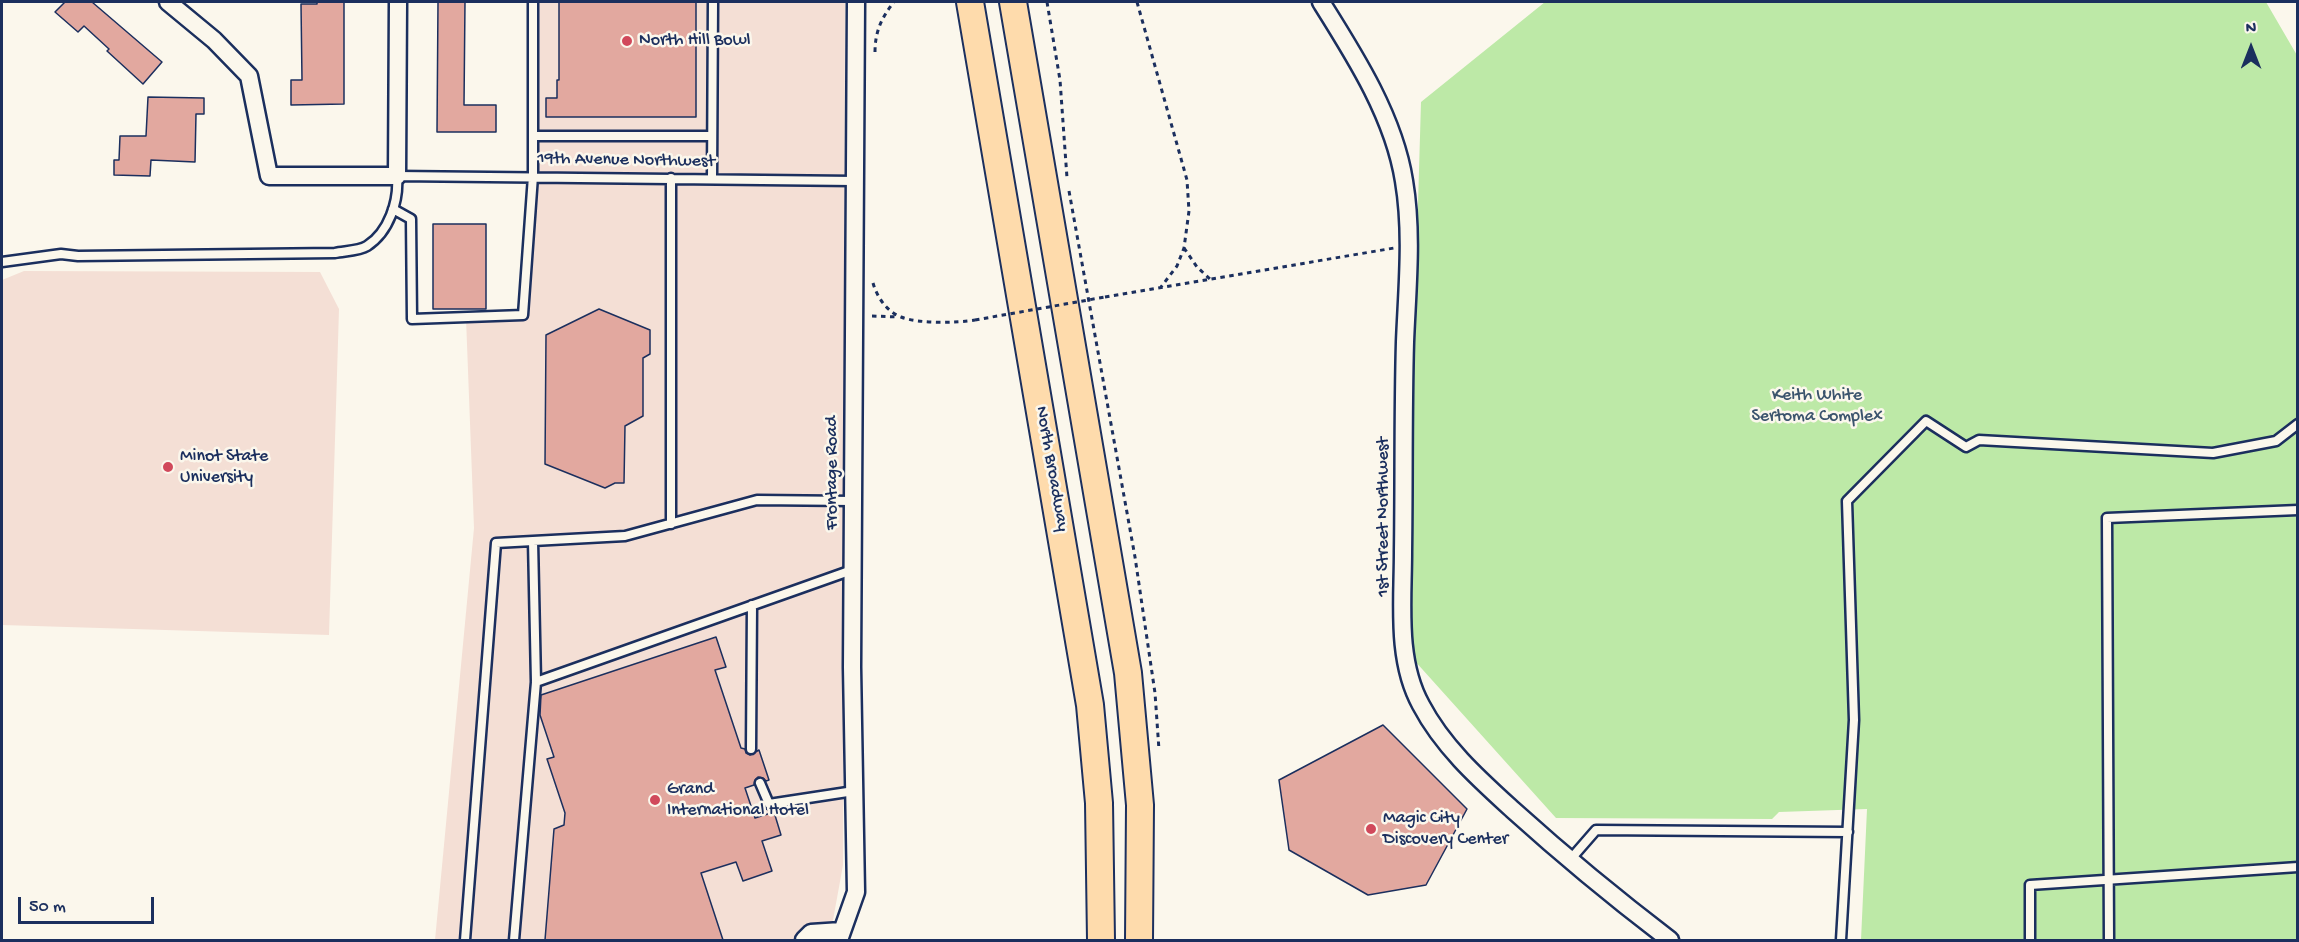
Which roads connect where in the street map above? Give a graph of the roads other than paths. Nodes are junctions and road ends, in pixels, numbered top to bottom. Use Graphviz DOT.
graph roads {
  1 [pos="168,2"];
  2 [pos="398,2"];
  3 [pos="533,2"];
  4 [pos="713,2"];
  5 [pos="856,2"];
  6 [pos="970,2"];
  7 [pos="1013,2"];
  8 [pos="1322,2"];
  9 [pos="533,136"];
  10 [pos="712,136"];
  11 [pos="398,176"];
  12 [pos="533,176"];
  13 [pos="671,178"];
  14 [pos="712,179"];
  15 [pos="854,181"];
  16 [pos="393,209"];
  17 [pos="2,262"];
  18 [pos="2298,424"];
  19 [pos="853,501"];
  20 [pos="2298,510"];
  21 [pos="671,524"];
  22 [pos="532,541"];
  23 [pos="852,570"];
  24 [pos="752,605"];
  25 [pos="536,682"];
  26 [pos="751,749"];
  27 [pos="760,783"];
  28 [pos="854,791"];
  29 [pos="1848,832"];
  30 [pos="1569,861"];
  31 [pos="2298,867"];
  32 [pos="2107,879"];
  33 [pos="840,936"];
  34 [pos="465,940"];
  35 [pos="514,940"];
  36 [pos="804,940"];
  37 [pos="1101,940"];
  38 [pos="1139,940"];
  39 [pos="1670,940"];
  40 [pos="1841,940"];
  41 [pos="2030,940"];
  42 [pos="2109,940"];
  1 -- 11 [label="street"];
  2 -- 11 [label="street"];
  3 -- 9 [label="lane"];
  4 -- 10 [label="lane"];
  5 -- 15 [label="street, Frontage Road"];
  6 -- 37 [label="main road, North Broadway"];
  7 -- 38 [label="main road"];
  8 -- 30 [label="street, 1st Street Northwest"];
  9 -- 10 [label="lane"];
  9 -- 12 [label="lane"];
  10 -- 14 [label="lane"];
  11 -- 12 [label="lane, 19th Avenue Northwest"];
  11 -- 16 [label="lane"];
  12 -- 13 [label="lane, 19th Avenue Northwest"];
  12 -- 16 [label="lane"];
  13 -- 14 [label="lane, 19th Avenue Northwest"];
  13 -- 21 [label="lane"];
  14 -- 15 [label="lane, 19th Avenue Northwest"];
  15 -- 19 [label="street, Frontage Road"];
  16 -- 17 [label="lane"];
  18 -- 29 [label="lane"];
  19 -- 21 [label="lane"];
  19 -- 23 [label="street, Frontage Road"];
  20 -- 32 [label="lane"];
  21 -- 22 [label="lane"];
  22 -- 25 [label="lane"];
  22 -- 34 [label="lane"];
  23 -- 24 [label="lane"];
  23 -- 28 [label="street, Frontage Road"];
  24 -- 25 [label="lane"];
  24 -- 26 [label="lane"];
  25 -- 35 [label="lane"];
  27 -- 28 [label="lane"];
  28 -- 33 [label="street, Frontage Road"];
  29 -- 30 [label="lane"];
  29 -- 40 [label="lane"];
  30 -- 39 [label="street, 1st Street Northwest"];
  31 -- 32 [label="lane"];
  32 -- 41 [label="lane"];
  32 -- 42 [label="lane"];
  33 -- 36 [label="street"];
}
